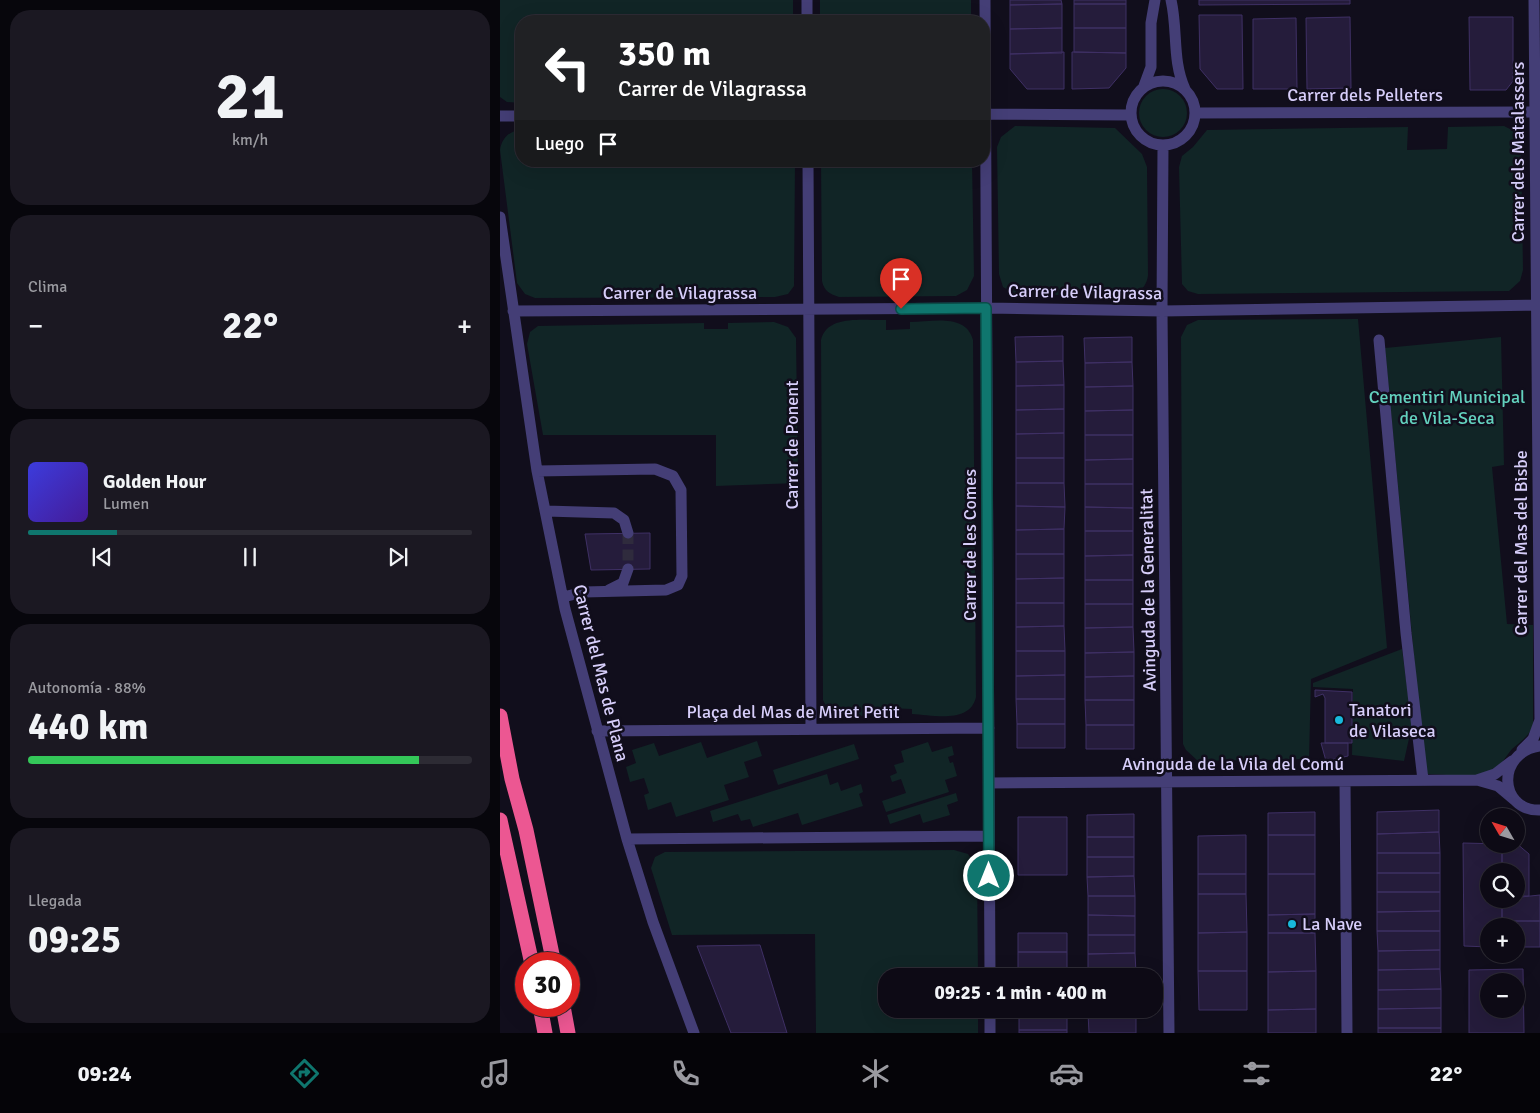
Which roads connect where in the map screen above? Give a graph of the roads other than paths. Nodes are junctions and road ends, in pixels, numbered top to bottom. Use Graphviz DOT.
graph roads {
  1 [pos="807,0"];
  2 [pos="985,0"];
  3 [pos="1149,0"];
  4 [pos="1155,0"];
  5 [pos="1171,0"];
  6 [pos="1176,0"];
  7 [pos="1534,0"];
  8 [pos="807,15"];
  9 [pos="985,15"];
  10 [pos="1176,20"];
  11 [pos="1150,23"];
  12 [pos="1144,86"];
  13 [pos="1185,89"];
  14 [pos="1535,112"];
  15 [pos="1196,113"];
  16 [pos="990,114"];
  17 [pos="1130,115"];
  18 [pos="500,116"];
  19 [pos="515,116"];
  20 [pos="1163,146"];
  21 [pos="808,167"];
  22 [pos="985,167"];
  23 [pos="500,217"];
  24 [pos="1538,305"];
  25 [pos="986,308"];
  26 [pos="808,310"];
  27 [pos="512,311"];
  28 [pos="1162,311"];
  29 [pos="1379,340"];
  30 [pos="538,471"];
  31 [pos="546,512"];
  32 [pos="628,534"];
  33 [pos="628,569"];
  34 [pos="604,591"];
  35 [pos="563,597"];
  36 [pos="500,716"];
  37 [pos="1540,720"];
  38 [pos="988,728"];
  39 [pos="811,729"];
  40 [pos="597,731"];
  41 [pos="1540,746"];
  42 [pos="1517,755"];
  43 [pos="1345,780"];
  44 [pos="1423,780"];
  45 [pos="1477,780"];
  46 [pos="1167,781"];
  47 [pos="990,783"];
  48 [pos="1522,805"];
  49 [pos="1540,812"];
  50 [pos="500,820"];
  51 [pos="989,836"];
  52 [pos="627,839"];
  53 [pos="529,952"];
  54 [pos="551,952"];
  55 [pos="990,968"];
  56 [pos="542,1017"];
  57 [pos="565,1017"];
  58 [pos="990,1018"];
  59 [pos="545,1033"];
  60 [pos="568,1033"];
  61 [pos="694,1033"];
  62 [pos="990,1033"];
  63 [pos="1169,1033"];
  64 [pos="1347,1033"];
  1 -- 8 [label="street"];
  2 -- 9 [label="street, Carrer de les Comes"];
  3 -- 11 [label="street"];
  4 -- 11 [label="street"];
  5 -- 10 [label="street"];
  6 -- 10 [label="street"];
  7 -- 14 [label="street, Carrer dels Matalassers"];
  10 -- 13 [label="street"];
  11 -- 12 [label="street"];
  12 -- 13 [label="street"];
  12 -- 17 [label="street"];
  13 -- 15 [label="street"];
  14 -- 15 [label="street, Carrer dels Pelleters"];
  14 -- 24 [label="street, Carrer dels Matalassers"];
  15 -- 20 [label="street"];
  16 -- 17 [label="street"];
  17 -- 20 [label="street"];
  18 -- 19 [label="street"];
  20 -- 28 [label="street, Avinguda de la Generalitat"];
  21 -- 26 [label="street, Carrer de Ponent"];
  22 -- 25 [label="street, Carrer de les Comes"];
  23 -- 27 [label="street, Carrer del Mas de Plana"];
  24 -- 28 [label="street, Carrer de Vilagrassa"];
  24 -- 37 [label="street, Carrer del Mas del Bisbe"];
  25 -- 26 [label="street, Carrer de Vilagrassa"];
  25 -- 28 [label="street, Carrer de Vilagrassa"];
  25 -- 38 [label="street, Carrer de les Comes"];
  26 -- 27 [label="street, Carrer de Vilagrassa"];
  26 -- 39 [label="street, Carrer de Ponent"];
  27 -- 30 [label="street, Carrer del Mas de Plana"];
  28 -- 46 [label="street, Avinguda de la Generalitat"];
  29 -- 44 [label="street"];
  30 -- 31 [label="street, Carrer del Mas de Plana"];
  30 -- 34 [label="street"];
  31 -- 32 [label="street"];
  31 -- 35 [label="street, Carrer del Mas de Plana"];
  33 -- 34 [label="street"];
  34 -- 35 [label="street"];
  35 -- 40 [label="street, Carrer del Mas de Plana"];
  36 -- 54 [label="highway"];
  37 -- 42 [label="street, Carrer del Mas del Bisbe"];
  38 -- 39 [label="street, Plaça del Mas de Miret Petit"];
  38 -- 47 [label="street, Carrer de les Comes"];
  39 -- 40 [label="street, Plaça del Mas de Miret Petit"];
  40 -- 52 [label="street, Carrer del Mas de Plana"];
  41 -- 42 [label="street"];
  42 -- 45 [label="street, Avinguda de la Vila del Comú"];
  42 -- 48 [label="street"];
  43 -- 44 [label="street, Avinguda de la Vila del Comú"];
  43 -- 46 [label="street, Avinguda de la Vila del Comú"];
  43 -- 64 [label="street"];
  44 -- 45 [label="street, Avinguda de la Vila del Comú"];
  45 -- 48 [label="street, Avinguda de la Vila del Comú"];
  46 -- 47 [label="street, Avinguda de la Vila del Comú"];
  46 -- 63 [label="street, Avinguda de la Generalitat"];
  47 -- 51 [label="street, Carrer de les Comes"];
  48 -- 49 [label="street, Avinguda de la Vila del Comú"];
  50 -- 53 [label="highway"];
  51 -- 52 [label="street"];
  51 -- 55 [label="street, Carrer de les Comes"];
  52 -- 61 [label="street, Carrer del Mas de Plana"];
  56 -- 59 [label="highway"];
  57 -- 60 [label="highway"];
  58 -- 62 [label="street"];
}
